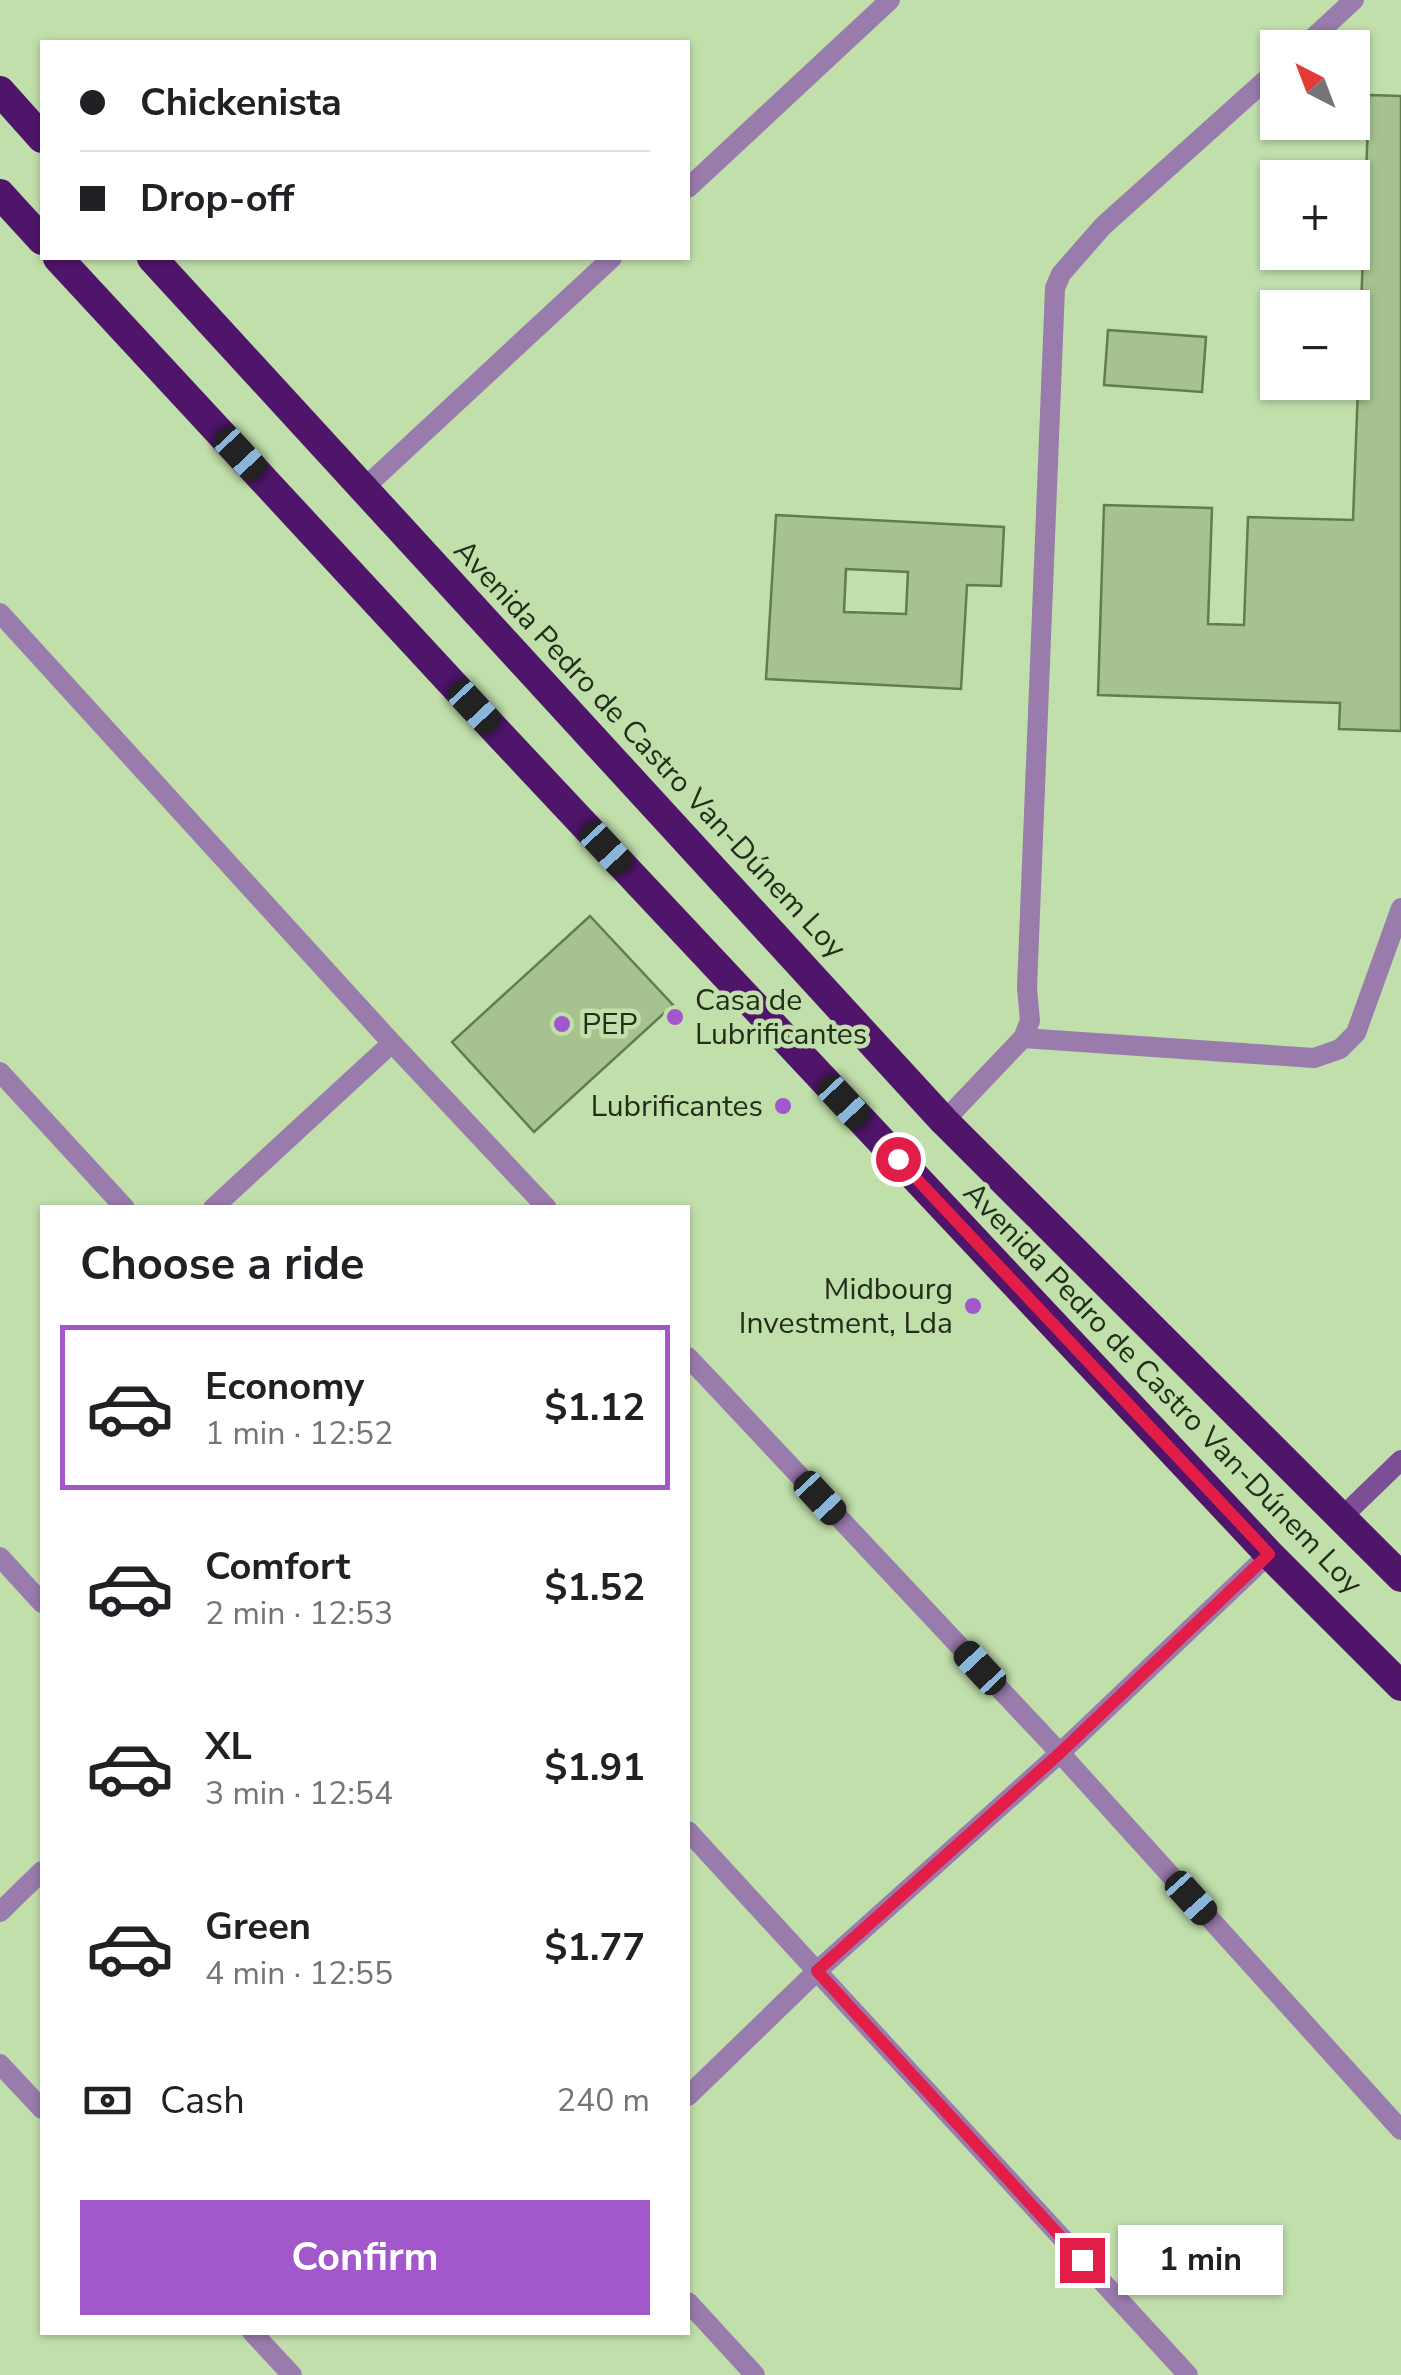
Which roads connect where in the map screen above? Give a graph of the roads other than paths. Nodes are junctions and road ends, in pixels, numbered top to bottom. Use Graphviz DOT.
graph roads {
  1 [pos="890,0"];
  2 [pos="1354,0"];
  3 [pos="1322,30"];
  4 [pos="1260,85"];
  5 [pos="0,91"];
  6 [pos="40,136"];
  7 [pos="690,186"];
  8 [pos="0,194"];
  9 [pos="40,238"];
  10 [pos="60,260"];
  11 [pos="154,260"];
  12 [pos="610,260"];
  13 [pos="363,488"];
  14 [pos="0,613"];
  15 [pos="1401,908"];
  16 [pos="1023,1038"];
  17 [pos="392,1043"];
  18 [pos="0,1072"];
  19 [pos="944,1121"];
  20 [pos="122,1205"];
  21 [pos="216,1205"];
  22 [pos="544,1205"];
  23 [pos="690,1359"];
  24 [pos="1401,1460"];
  25 [pos="1341,1518"];
  26 [pos="1269,1554"];
  27 [pos="0,1557"];
  28 [pos="1401,1578"];
  29 [pos="40,1601"];
  30 [pos="1401,1686"];
  31 [pos="1060,1753"];
  32 [pos="690,1833"];
  33 [pos="40,1873"];
  34 [pos="0,1912"];
  35 [pos="817,1971"];
  36 [pos="0,2064"];
  37 [pos="690,2094"];
  38 [pos="40,2108"];
  39 [pos="1401,2130"];
  40 [pos="690,2304"];
  41 [pos="255,2335"];
  42 [pos="292,2375"];
  43 [pos="755,2375"];
  44 [pos="1188,2375"];
  1 -- 7 [label="street"];
  2 -- 3 [label="street"];
  4 -- 16 [label="street"];
  5 -- 6 [label="highway"];
  8 -- 9 [label="highway"];
  10 -- 26 [label="highway, Avenida Pedro de Castro Van-Dúnem Loy"];
  11 -- 13 [label="highway, Avenida Pedro de Castro Van-Dúnem Loy"];
  12 -- 13 [label="street"];
  13 -- 19 [label="highway, Avenida Pedro de Castro Van-Dúnem Loy"];
  14 -- 17 [label="street"];
  15 -- 16 [label="street"];
  16 -- 19 [label="street"];
  17 -- 21 [label="street"];
  17 -- 22 [label="street"];
  18 -- 20 [label="street"];
  19 -- 25 [label="highway, Avenida Pedro de Castro Van-Dúnem Loy"];
  23 -- 31 [label="street"];
  24 -- 25 [label="street"];
  25 -- 28 [label="highway, Avenida Pedro de Castro Van-Dúnem Loy"];
  26 -- 30 [label="highway, Avenida Pedro de Castro Van-Dúnem Loy"];
  26 -- 31 [label="street"];
  27 -- 29 [label="street"];
  31 -- 35 [label="street"];
  31 -- 39 [label="street"];
  32 -- 35 [label="street"];
  33 -- 34 [label="street"];
  35 -- 37 [label="street"];
  35 -- 44 [label="street"];
  36 -- 38 [label="street"];
  40 -- 43 [label="street"];
  41 -- 42 [label="street"];
}
